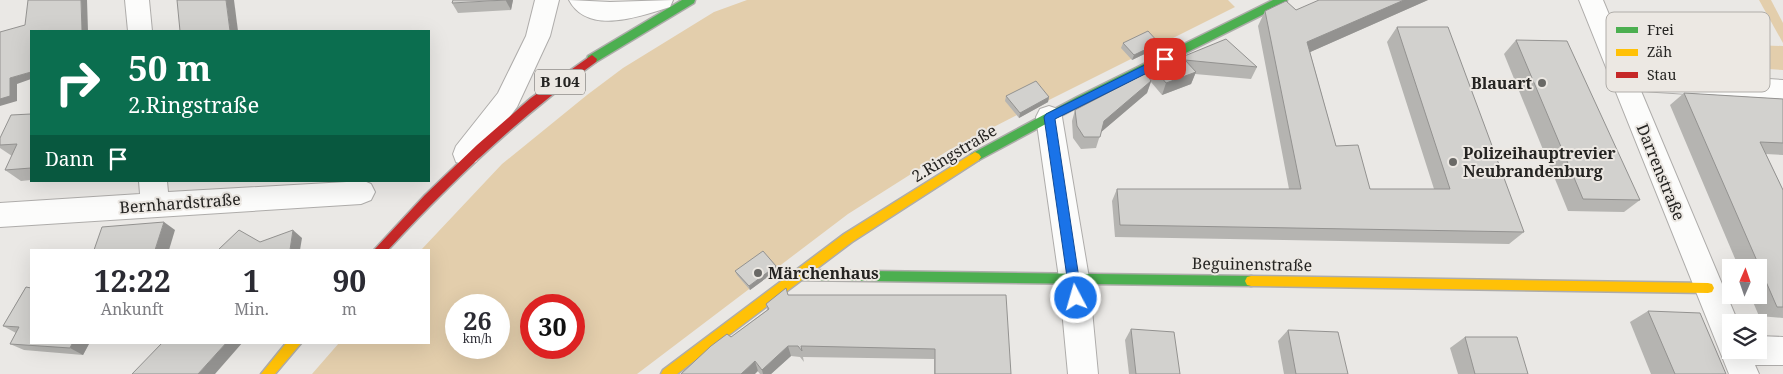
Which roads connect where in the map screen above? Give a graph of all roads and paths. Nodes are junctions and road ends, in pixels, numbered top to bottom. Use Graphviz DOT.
graph roads {
  1 [pos="137,0"];
  2 [pos="547,0"];
  3 [pos="581,0"];
  4 [pos="661,0"];
  5 [pos="690,0"];
  6 [pos="1282,0"];
  7 [pos="1591,0"];
  8 [pos="140,30"];
  9 [pos="1606,38"];
  10 [pos="1770,89"];
  11 [pos="1783,90"];
  12 [pos="1628,92"];
  13 [pos="1049,117"];
  14 [pos="442,183"];
  15 [pos="361,192"];
  16 [pos="154,193"];
  17 [pos="0,215"];
  18 [pos="381,249"];
  19 [pos="795,275"];
  20 [pos="1074,278"];
  21 [pos="1708,288"];
  22 [pos="1722,321"];
  23 [pos="294,344"];
  24 [pos="1767,351"];
  25 [pos="1783,351"];
  26 [pos="1738,359"];
  27 [pos="267,374"];
  28 [pos="667,374"];
  29 [pos="1083,374"];
  30 [pos="1744,374"];
  1 -- 8 [label="street"];
  2 -- 14 [label="street"];
  3 -- 4 [label="street"];
  5 -- 14 [label="street, B 104"];
  6 -- 13 [label="street, 2.Ringstraße"];
  7 -- 9 [label="street, Darrenstraße"];
  10 -- 11 [label="street"];
  12 -- 21 [label="street, Darrenstraße"];
  13 -- 19 [label="street, 2.Ringstraße"];
  13 -- 20 [label="street"];
  14 -- 18 [label="street, B 104"];
  15 -- 16 [label="street, Bernhardstraße"];
  16 -- 17 [label="street, Bernhardstraße"];
  19 -- 20 [label="street, Beguinenstraße"];
  19 -- 28 [label="street, 2.Ringstraße"];
  20 -- 21 [label="street, Beguinenstraße"];
  20 -- 29 [label="street"];
  21 -- 22 [label="street, Darrenstraße"];
  23 -- 27 [label="street"];
  24 -- 25 [label="street"];
  26 -- 30 [label="street"];
}
